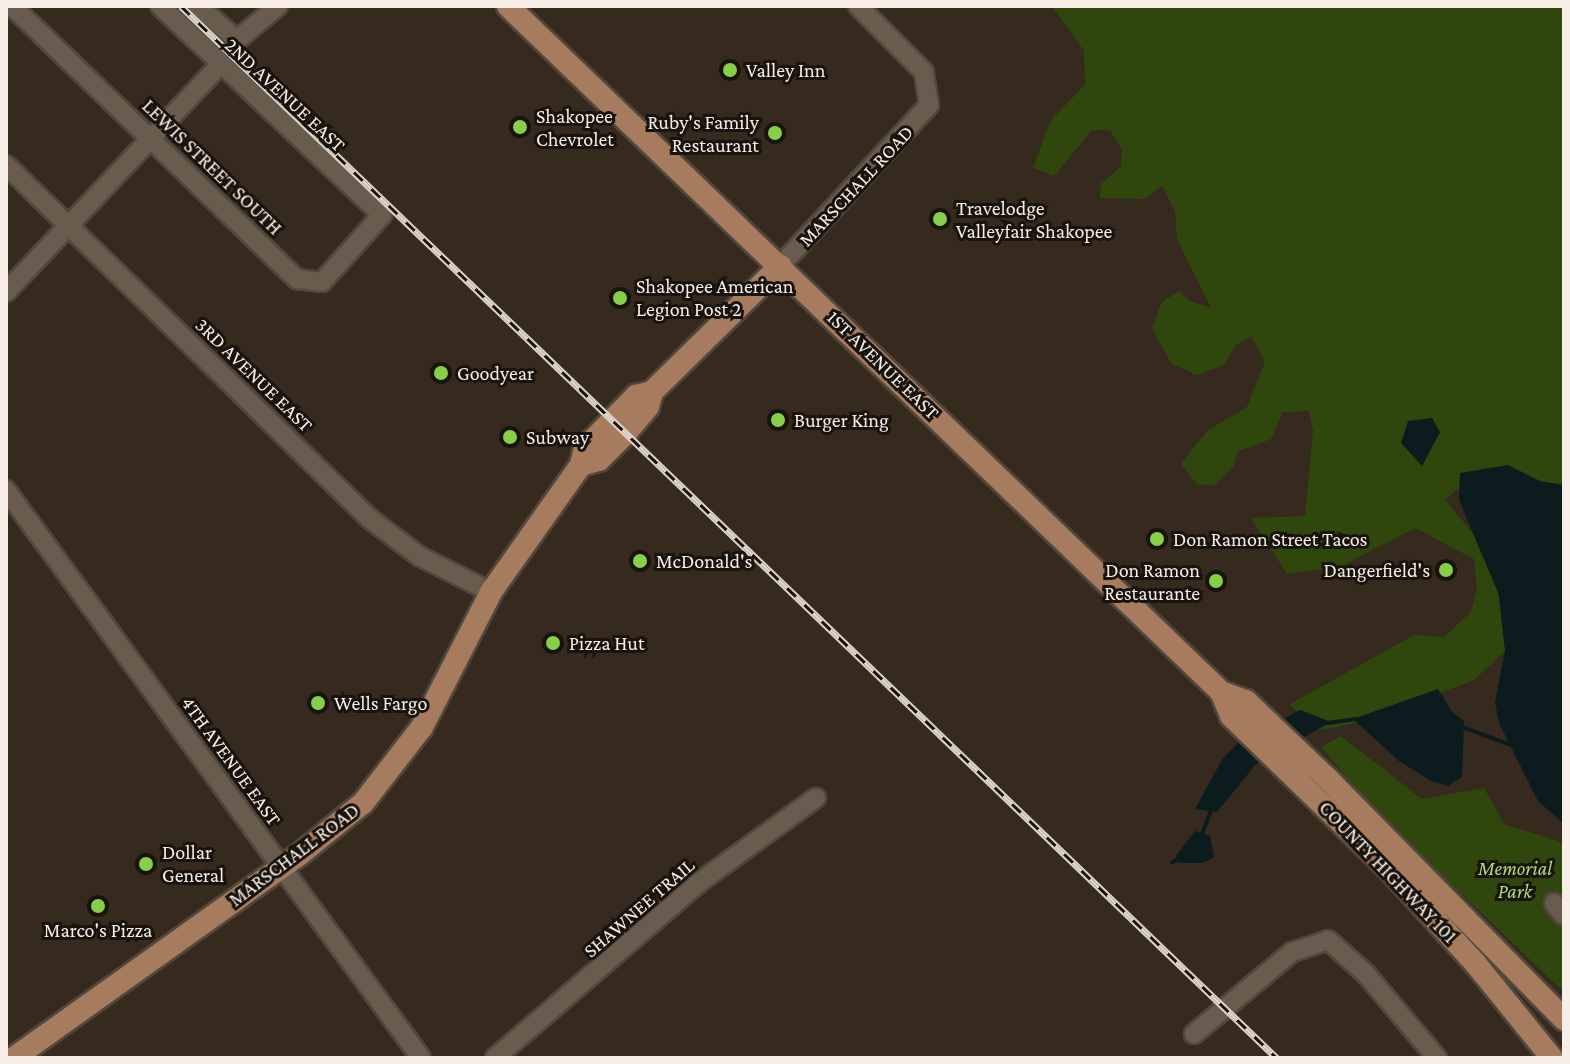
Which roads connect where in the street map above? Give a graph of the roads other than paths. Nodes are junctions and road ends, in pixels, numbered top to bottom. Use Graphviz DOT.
graph roads {
  1 [pos="12,6"];
  2 [pos="160,6"];
  3 [pos="198,6"];
  4 [pos="278,6"];
  5 [pos="508,6"];
  6 [pos="858,6"];
  7 [pos="220,65"];
  8 [pos="150,138"];
  9 [pos="6,165"];
  10 [pos="382,215"];
  11 [pos="68,225"];
  12 [pos="780,266"];
  13 [pos="6,292"];
  14 [pos="6,490"];
  15 [pos="491,592"];
  16 [pos="1221,692"];
  17 [pos="1318,785"];
  18 [pos="816,798"];
  19 [pos="281,867"];
  20 [pos="1564,1019"];
  21 [pos="1194,1034"];
  22 [pos="14,1058"];
  23 [pos="421,1058"];
  24 [pos="495,1058"];
  25 [pos="1437,1058"];
  26 [pos="1552,1058"];
  1 -- 8 [label="street, LEWIS STREET SOUTH"];
  2 -- 7 [label="street, 2ND AVENUE EAST"];
  3 -- 4 [label="street, 2ND AVENUE EAST"];
  5 -- 12 [label="main road, 1ST AVENUE EAST"];
  6 -- 12 [label="street, MARSCHALL ROAD"];
  7 -- 8 [label="street"];
  7 -- 10 [label="street, 2ND AVENUE EAST"];
  8 -- 10 [label="street, LEWIS STREET SOUTH"];
  8 -- 11 [label="street"];
  9 -- 11 [label="street, 3RD AVENUE EAST"];
  11 -- 13 [label="street"];
  11 -- 15 [label="street, 3RD AVENUE EAST"];
  12 -- 15 [label="main road, MARSCHALL ROAD"];
  12 -- 16 [label="main road, 1ST AVENUE EAST"];
  14 -- 19 [label="street, 4TH AVENUE EAST"];
  15 -- 19 [label="main road, MARSCHALL ROAD"];
  16 -- 17 [label="main road, COUNTY HIGHWAY 101"];
  17 -- 20 [label="main road"];
  17 -- 26 [label="main road, COUNTY HIGHWAY 101"];
  18 -- 24 [label="street, SHAWNEE TRAIL"];
  19 -- 22 [label="main road, MARSCHALL ROAD"];
  19 -- 23 [label="street, 4TH AVENUE EAST"];
  21 -- 25 [label="street"];
}
